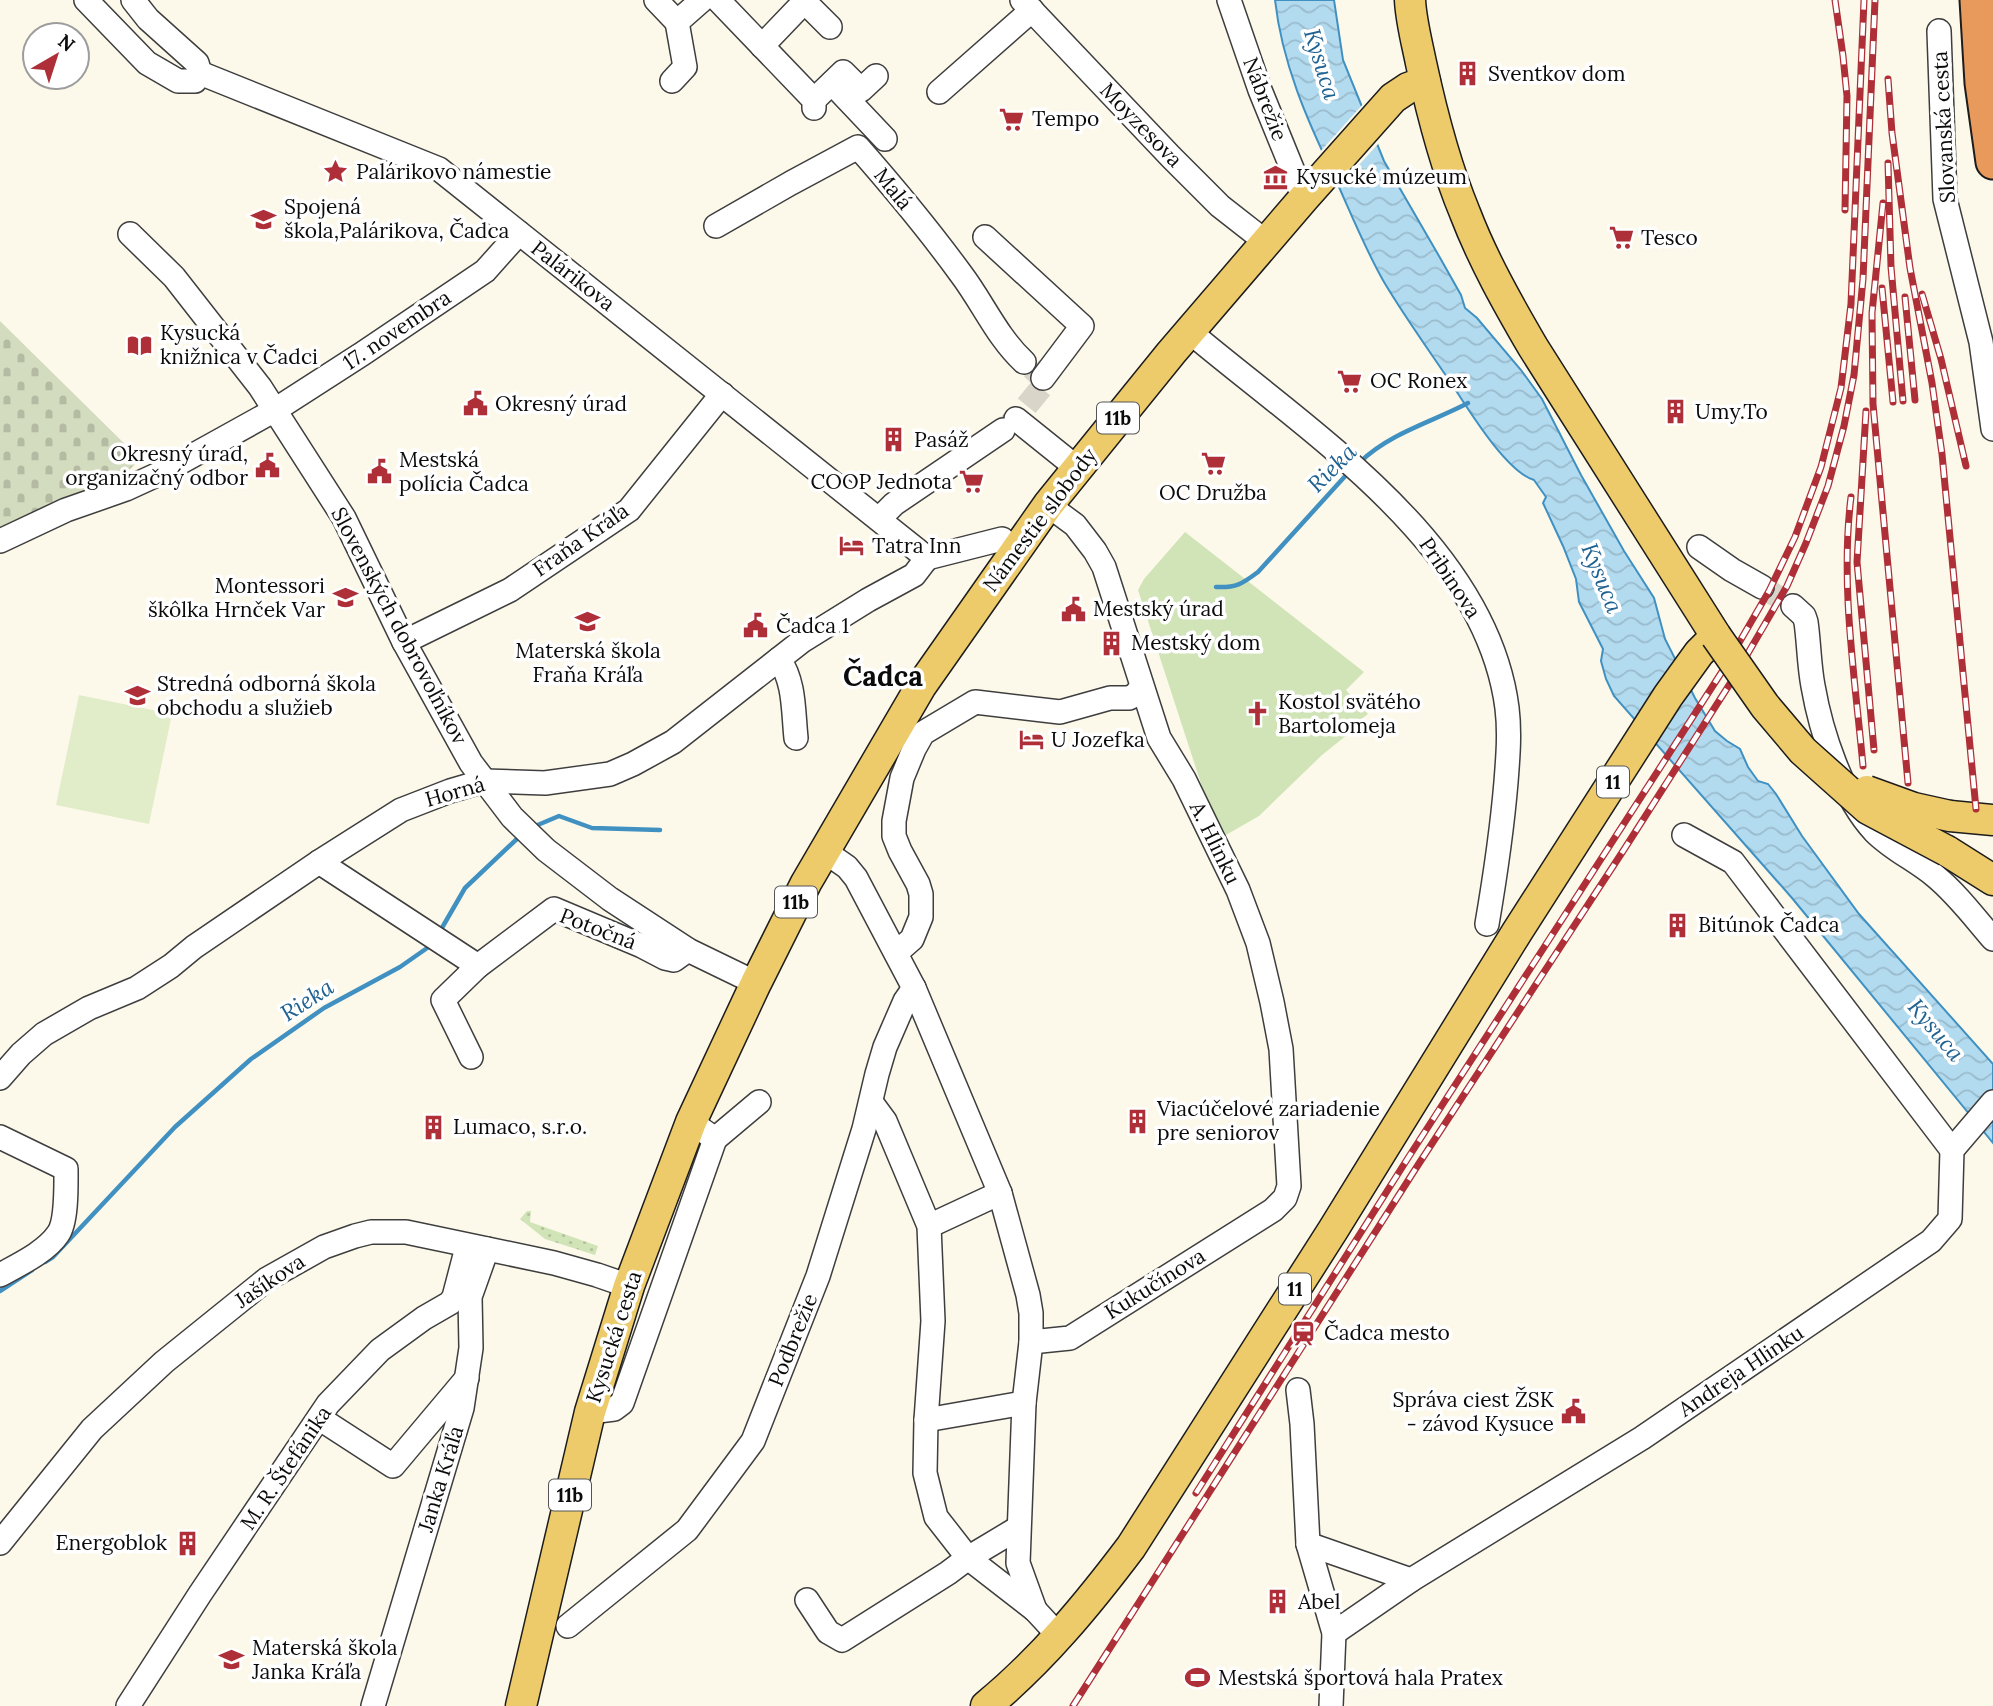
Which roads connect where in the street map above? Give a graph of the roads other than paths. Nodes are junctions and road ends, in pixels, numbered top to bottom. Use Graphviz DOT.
graph roads {
  1 [pos="86,0"];
  2 [pos="133,0"];
  3 [pos="656,0"];
  4 [pos="702,0"];
  5 [pos="718,0"];
  6 [pos="1229,0"];
  7 [pos="1410,0"];
  8 [pos="1977,0"];
  9 [pos="805,1"];
  10 [pos="1027,5"];
  11 [pos="677,22"];
  12 [pos="830,27"];
  13 [pos="1939,31"];
  14 [pos="762,46"];
  15 [pos="200,73"];
  16 [pos="672,81"];
  17 [pos="1425,82"];
  18 [pos="832,83"];
  19 [pos="868,88"];
  20 [pos="939,92"];
  21 [pos="885,139"];
  22 [pos="1993,162"];
  23 [pos="1308,193"];
  24 [pos="716,226"];
  25 [pos="519,233"];
  26 [pos="130,234"];
  27 [pos="985,237"];
  28 [pos="1266,243"];
  29 [pos="1189,332"];
  30 [pos="1024,362"];
  31 [pos="1043,378"];
  32 [pos="722,394"];
  33 [pos="275,410"];
  34 [pos="1993,429"];
  35 [pos="1077,468"];
  36 [pos="1048,505"];
  37 [pos="878,519"];
  38 [pos="1002,539"];
  39 [pos="0,541"];
  40 [pos="1699,547"];
  41 [pos="921,567"];
  42 [pos="1762,587"];
  43 [pos="1793,607"];
  44 [pos="1716,636"];
  45 [pos="404,642"];
  46 [pos="779,659"];
  47 [pos="1141,688"];
  48 [pos="796,738"];
  49 [pos="1823,770"];
  50 [pos="485,781"];
  51 [pos="1993,820"];
  52 [pos="1684,835"];
  53 [pos="824,851"];
  54 [pos="319,862"];
  55 [pos="1993,880"];
  56 [pos="1487,924"];
  57 [pos="1993,939"];
  58 [pos="688,950"];
  59 [pos="896,953"];
  60 [pos="478,966"];
  61 [pos="756,984"];
  62 [pos="914,988"];
  63 [pos="471,1057"];
  64 [pos="0,1078"];
  65 [pos="759,1102"];
  66 [pos="871,1102"];
  67 [pos="1993,1102"];
  68 [pos="703,1130"];
  69 [pos="0,1137"];
  70 [pos="1957,1144"];
  71 [pos="1000,1193"];
  72 [pos="1273,1210"];
  73 [pos="929,1226"];
  74 [pos="476,1252"];
  75 [pos="0,1275"];
  76 [pos="629,1286"];
  77 [pos="1031,1342"];
  78 [pos="468,1377"];
  79 [pos="1298,1390"];
  80 [pos="1024,1403"];
  81 [pos="590,1412"];
  82 [pos="319,1418"];
  83 [pos="926,1420"];
  84 [pos="1018,1528"];
  85 [pos="0,1543"];
  86 [pos="1308,1545"];
  87 [pos="968,1558"];
  88 [pos="1411,1580"];
  89 [pos="807,1600"];
  90 [pos="1035,1611"];
  91 [pos="568,1626"];
  92 [pos="1334,1633"];
  93 [pos="1059,1636"];
  94 [pos="128,1706"];
  95 [pos="373,1706"];
  96 [pos="521,1706"];
  97 [pos="986,1706"];
  98 [pos="1331,1706"];
  1 -- 15 [label="street"];
  2 -- 15 [label="street, Palárikova"];
  3 -- 11 [label="street"];
  4 -- 11 [label="street"];
  5 -- 14 [label="street"];
  6 -- 23 [label="street, Nábrežie"];
  7 -- 17 [label="main road"];
  8 -- 22 [label="highway"];
  9 -- 12 [label="street"];
  9 -- 14 [label="street"];
  10 -- 20 [label="street"];
  10 -- 28 [label="street, Moyzesova"];
  11 -- 16 [label="street"];
  13 -- 34 [label="street, Slovanská cesta"];
  14 -- 18 [label="street"];
  15 -- 25 [label="street, Palárikova"];
  17 -- 23 [label="main road, Námestie slobody / 11b"];
  17 -- 44 [label="main road"];
  18 -- 19 [label="street"];
  18 -- 21 [label="street"];
  23 -- 28 [label="main road, Námestie slobody / 11b"];
  24 -- 30 [label="street, Malá"];
  25 -- 32 [label="street, Palárikova"];
  25 -- 33 [label="street, 17. novembra"];
  26 -- 33 [label="street, Slovenských dobrovoľníkov"];
  27 -- 31 [label="street"];
  28 -- 29 [label="main road, Námestie slobody / 11b"];
  29 -- 35 [label="main road, Námestie slobody / 11b"];
  29 -- 56 [label="street, Pribinova"];
  32 -- 37 [label="street, Palárikova"];
  32 -- 45 [label="street, Fraňa Kráľa"];
  33 -- 39 [label="street, 17. novembra"];
  33 -- 45 [label="street, Slovenských dobrovoľníkov"];
  35 -- 36 [label="main road, Námestie slobody / 11b"];
  35 -- 37 [label="street"];
  36 -- 47 [label="street, A. Hlinku"];
  36 -- 53 [label="main road, Námestie slobody / 11b"];
  37 -- 41 [label="street, Palárikova"];
  38 -- 41 [label="street"];
  40 -- 42 [label="street"];
  41 -- 46 [label="street, Horná"];
  43 -- 57 [label="street"];
  44 -- 49 [label="main road, bridge"];
  44 -- 93 [label="main road, 11"];
  45 -- 50 [label="street, Slovenských dobrovoľníkov"];
  46 -- 48 [label="street"];
  46 -- 50 [label="street, Horná"];
  47 -- 59 [label="street"];
  47 -- 72 [label="street, A. Hlinku"];
  49 -- 51 [label="main road, bridge"];
  49 -- 55 [label="main road, bridge"];
  50 -- 54 [label="street, Horná"];
  50 -- 58 [label="street, Slovenských dobrovoľníkov"];
  52 -- 70 [label="street"];
  53 -- 59 [label="street"];
  53 -- 61 [label="main road, Námestie slobody / 11b"];
  54 -- 60 [label="street"];
  54 -- 64 [label="street, Horná"];
  58 -- 60 [label="street, Potočná"];
  58 -- 61 [label="street, Slovenských dobrovoľníkov"];
  59 -- 62 [label="street"];
  60 -- 63 [label="street, Potočná"];
  61 -- 68 [label="main road, Kysucká cesta / 11b"];
  62 -- 66 [label="street, Podbrežie"];
  62 -- 71 [label="street"];
  65 -- 68 [label="street"];
  66 -- 73 [label="street"];
  66 -- 91 [label="street, Podbrežie"];
  67 -- 70 [label="street"];
  68 -- 76 [label="main road, Kysucká cesta / 11b"];
  68 -- 81 [label="street"];
  69 -- 75 [label="street"];
  70 -- 88 [label="street, Andreja Hlinku"];
  71 -- 73 [label="street"];
  71 -- 77 [label="street"];
  72 -- 77 [label="street, Kukučínova"];
  73 -- 83 [label="street"];
  74 -- 76 [label="street, Jašíkova"];
  74 -- 78 [label="street, Janka Kráľa"];
  74 -- 82 [label="street, M. R. Štefánika"];
  74 -- 85 [label="street, Jašíkova"];
  76 -- 81 [label="main road, Kysucká cesta / 11b"];
  77 -- 80 [label="street"];
  78 -- 82 [label="street"];
  78 -- 95 [label="street, Janka Kráľa"];
  79 -- 86 [label="street"];
  80 -- 83 [label="street"];
  80 -- 84 [label="street"];
  81 -- 96 [label="main road, Kysucká cesta / 11b"];
  82 -- 94 [label="street, M. R. Štefánika"];
  83 -- 87 [label="street"];
  84 -- 87 [label="street"];
  84 -- 90 [label="street"];
  86 -- 88 [label="street"];
  86 -- 92 [label="street"];
  87 -- 89 [label="street"];
  87 -- 90 [label="street"];
  88 -- 92 [label="street, Andreja Hlinku"];
  90 -- 93 [label="street"];
  92 -- 98 [label="street"];
  93 -- 97 [label="main road, 11"];
}
